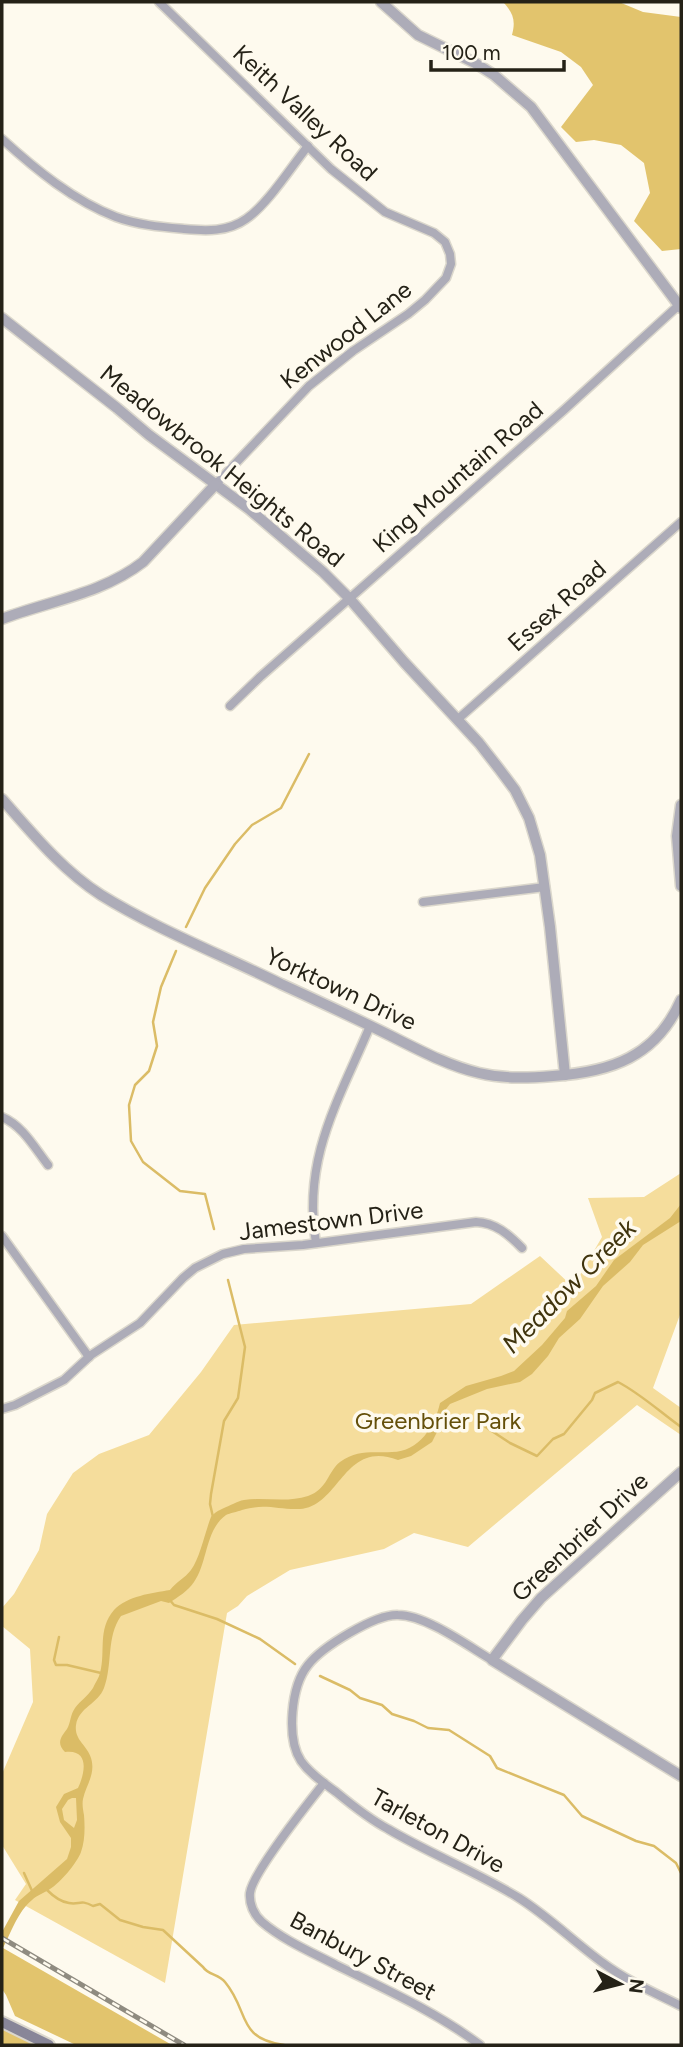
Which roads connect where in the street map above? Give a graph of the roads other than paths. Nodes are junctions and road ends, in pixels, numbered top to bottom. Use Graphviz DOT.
graph roads {
  1 [pos="159,2"];
  2 [pos="381,2"];
  3 [pos="2,139"];
  4 [pos="308,146"];
  5 [pos="449,272"];
  6 [pos="680,306"];
  7 [pos="2,317"];
  8 [pos="215,485"];
  9 [pos="681,522"];
  10 [pos="349,598"];
  11 [pos="2,619"];
  12 [pos="230,706"];
  13 [pos="458,719"];
  14 [pos="2,799"];
  15 [pos="681,805"];
  16 [pos="681,886"];
  17 [pos="545,887"];
  18 [pos="423,902"];
  19 [pos="681,1000"];
  20 [pos="370,1026"];
  21 [pos="565,1075"];
  22 [pos="2,1117"];
  23 [pos="48,1165"];
  24 [pos="2,1236"];
  25 [pos="316,1243"];
  26 [pos="522,1248"];
  27 [pos="89,1357"];
  28 [pos="2,1409"];
  29 [pos="681,1472"];
  30 [pos="492,1660"];
  31 [pos="681,1776"];
  32 [pos="324,1783"];
  33 [pos="681,2007"];
  34 [pos="2,2022"];
  35 [pos="49,2045"];
  36 [pos="480,2045"];
  1 -- 4 [label="street, Keith Valley Road"];
  2 -- 6 [label="street"];
  3 -- 4 [label="street"];
  4 -- 5 [label="street, Keith Valley Road"];
  5 -- 8 [label="street, Kenwood Lane"];
  6 -- 10 [label="street, King Mountain Road"];
  7 -- 8 [label="street, Meadowbrook Heights Road"];
  8 -- 10 [label="street, Meadowbrook Heights Road"];
  8 -- 11 [label="street, Kenwood Lane"];
  9 -- 13 [label="street, Essex Road"];
  10 -- 12 [label="street, King Mountain Road"];
  10 -- 13 [label="street, Meadowbrook Heights Road"];
  13 -- 17 [label="street, Meadowbrook Heights Road"];
  14 -- 20 [label="street, Yorktown Drive"];
  15 -- 16 [label="street"];
  17 -- 18 [label="street"];
  17 -- 21 [label="street, Meadowbrook Heights Road"];
  19 -- 21 [label="street, Yorktown Drive"];
  20 -- 21 [label="street, Yorktown Drive"];
  20 -- 25 [label="street"];
  22 -- 23 [label="street"];
  24 -- 27 [label="street"];
  25 -- 26 [label="street, Jamestown Drive"];
  25 -- 27 [label="street, Jamestown Drive"];
  27 -- 28 [label="street, Jamestown Drive"];
  29 -- 30 [label="street, Greenbrier Drive"];
  30 -- 31 [label="street"];
  30 -- 32 [label="street, Tarleton Drive"];
  32 -- 33 [label="street, Tarleton Drive"];
  32 -- 36 [label="street, Banbury Street"];
  34 -- 35 [label="main road"];
}
